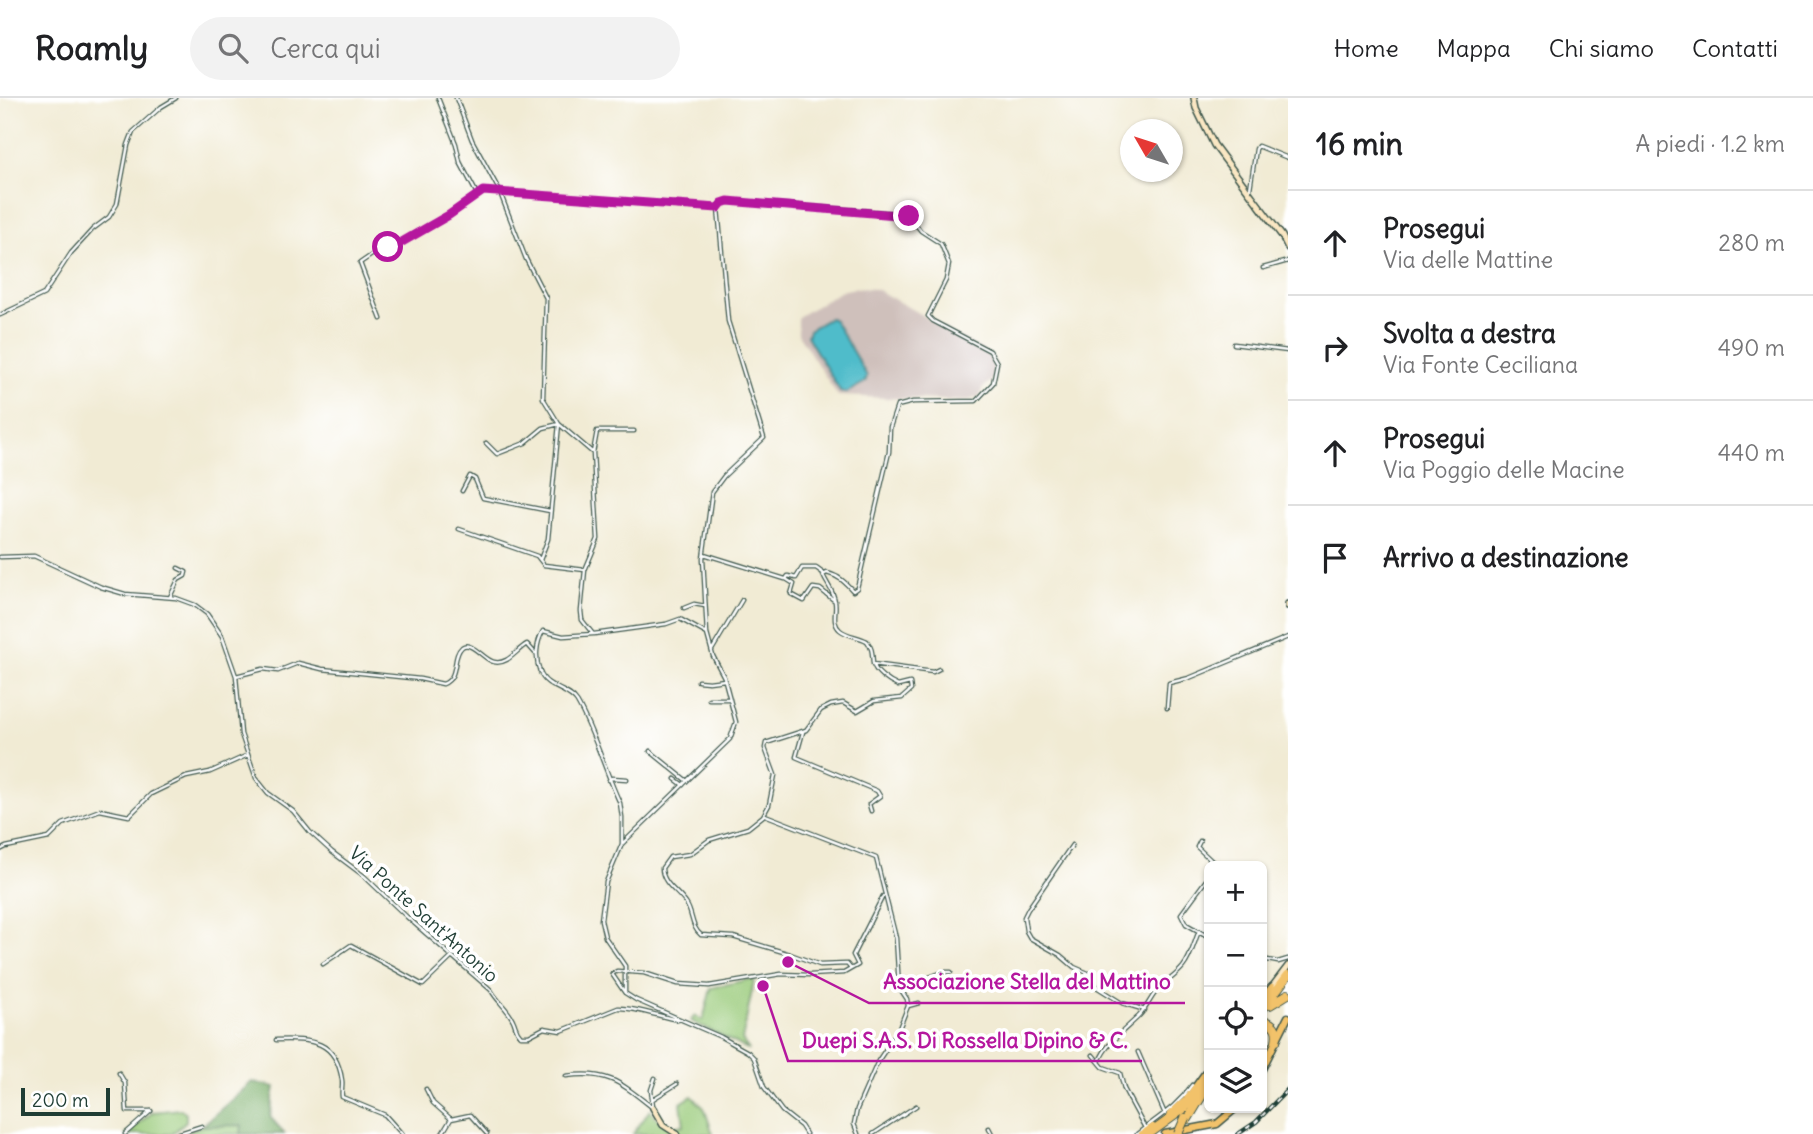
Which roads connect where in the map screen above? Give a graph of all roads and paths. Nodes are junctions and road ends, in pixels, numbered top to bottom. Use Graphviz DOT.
graph roads {
  1 [pos="176,98"];
  2 [pos="438,98"];
  3 [pos="456,98"];
  4 [pos="1194,98"];
  5 [pos="1288,158"];
  6 [pos="499,190"];
  7 [pos="1249,193"];
  8 [pos="477,194"];
  9 [pos="718,208"];
  10 [pos="1288,248"];
  11 [pos="1288,261"];
  12 [pos="1262,268"];
  13 [pos="0,314"];
  14 [pos="381,318"];
  15 [pos="1234,344"];
  16 [pos="1288,351"];
  17 [pos="559,424"];
  18 [pos="634,431"];
  19 [pos="486,443"];
  20 [pos="593,453"];
  21 [pos="462,491"];
  22 [pos="550,511"];
  23 [pos="459,528"];
  24 [pos="704,554"];
  25 [pos="0,557"];
  26 [pos="540,560"];
  27 [pos="178,568"];
  28 [pos="585,570"];
  29 [pos="824,574"];
  30 [pos="786,579"];
  31 [pos="170,597"];
  32 [pos="742,600"];
  33 [pos="835,601"];
  34 [pos="705,606"];
  35 [pos="684,608"];
  36 [pos="593,634"];
  37 [pos="707,634"];
  38 [pos="1288,637"];
  39 [pos="712,650"];
  40 [pos="536,654"];
  41 [pos="873,664"];
  42 [pos="939,670"];
  43 [pos="236,676"];
  44 [pos="725,680"];
  45 [pos="698,681"];
  46 [pos="709,699"];
  47 [pos="730,699"];
  48 [pos="1167,708"];
  49 [pos="803,732"];
  50 [pos="650,751"];
  51 [pos="248,755"];
  52 [pos="627,779"];
  53 [pos="676,779"];
  54 [pos="609,780"];
  55 [pos="687,781"];
  56 [pos="683,785"];
  57 [pos="871,811"];
  58 [pos="765,815"];
  59 [pos="1200,841"];
  60 [pos="621,844"];
  61 [pos="1072,845"];
  62 [pos="0,850"];
  63 [pos="1212,861"];
  64 [pos="1204,883"];
  65 [pos="885,895"];
  66 [pos="1199,932"];
  67 [pos="1204,934"];
  68 [pos="452,957"];
  69 [pos="1267,959"];
  70 [pos="1288,959"];
  71 [pos="323,964"];
  72 [pos="1288,966"];
  73 [pos="851,969"];
  74 [pos="624,972"];
  75 [pos="951,972"];
  76 [pos="1288,975"];
  77 [pos="1288,981"];
  78 [pos="1272,987"];
  79 [pos="900,988"];
  80 [pos="625,993"];
  81 [pos="1288,994"];
  82 [pos="1267,999"];
  83 [pos="1267,1001"];
  84 [pos="1267,1002"];
  85 [pos="919,1003"];
  86 [pos="1267,1003"];
  87 [pos="908,1006"];
  88 [pos="1145,1010"];
  89 [pos="1288,1017"];
  90 [pos="682,1021"];
  91 [pos="1267,1023"];
  92 [pos="276,1041"];
  93 [pos="1276,1041"];
  94 [pos="1138,1052"];
  95 [pos="1093,1055"];
  96 [pos="1267,1059"];
  97 [pos="1099,1062"];
  98 [pos="119,1073"];
  99 [pos="1204,1075"];
  100 [pos="566,1076"];
  101 [pos="655,1079"];
  102 [pos="677,1084"];
  103 [pos="1192,1085"];
  104 [pos="1204,1086"];
  105 [pos="426,1089"];
  106 [pos="1204,1089"];
  107 [pos="652,1100"];
  108 [pos="916,1106"];
  109 [pos="653,1108"];
  110 [pos="1231,1113"];
  111 [pos="1165,1114"];
  112 [pos="451,1119"];
  113 [pos="202,1126"];
  114 [pos="989,1128"];
  115 [pos="1143,1132"];
  116 [pos="125,1134"];
  117 [pos="177,1134"];
  118 [pos="402,1134"];
  119 [pos="442,1134"];
  120 [pos="487,1134"];
  121 [pos="677,1134"];
  122 [pos="806,1134"];
  123 [pos="859,1134"];
  124 [pos="873,1134"];
  125 [pos="992,1134"];
  126 [pos="1165,1134"];
  127 [pos="1180,1134"];
  1 -- 13 [label="street"];
  2 -- 8 [label="street"];
  3 -- 6 [label="street"];
  4 -- 7 [label="street"];
  5 -- 7 [label="street"];
  6 -- 8 [label="street"];
  6 -- 9 [label="street"];
  6 -- 17 [label="street"];
  7 -- 10 [label="street"];
  8 -- 14 [label="street"];
  9 -- 24 [label="street"];
  9 -- 29 [label="street"];
  11 -- 12 [label="street"];
  15 -- 16 [label="street"];
  17 -- 19 [label="street"];
  17 -- 20 [label="street"];
  17 -- 22 [label="street"];
  18 -- 20 [label="street"];
  20 -- 28 [label="street"];
  21 -- 22 [label="street"];
  22 -- 26 [label="street"];
  23 -- 26 [label="street"];
  24 -- 30 [label="street"];
  24 -- 34 [label="street"];
  25 -- 31 [label="street, Via Ponte Sant'Antonio"];
  26 -- 28 [label="street"];
  27 -- 31 [label="street"];
  28 -- 36 [label="street"];
  29 -- 30 [label="street"];
  29 -- 33 [label="street"];
  30 -- 33 [label="street"];
  31 -- 43 [label="street, Via Ponte Sant'Antonio"];
  32 -- 39 [label="street"];
  33 -- 41 [label="street"];
  34 -- 35 [label="street"];
  34 -- 37 [label="street"];
  36 -- 37 [label="street"];
  36 -- 40 [label="street"];
  37 -- 39 [label="street"];
  38 -- 48 [label="street"];
  39 -- 44 [label="street"];
  40 -- 43 [label="street"];
  40 -- 54 [label="street"];
  41 -- 42 [label="street"];
  41 -- 49 [label="street"];
  43 -- 51 [label="street, Via Ponte Sant'Antonio"];
  44 -- 45 [label="street"];
  44 -- 47 [label="street"];
  46 -- 47 [label="street"];
  47 -- 55 [label="street"];
  49 -- 57 [label="street"];
  49 -- 58 [label="street"];
  50 -- 55 [label="street"];
  51 -- 62 [label="street"];
  51 -- 68 [label="street, Via Ponte Sant'Antonio"];
  52 -- 54 [label="street"];
  53 -- 56 [label="street"];
  54 -- 60 [label="street"];
  55 -- 56 [label="street"];
  56 -- 60 [label="street"];
  58 -- 65 [label="street"];
  58 -- 73 [label="street"];
  59 -- 63 [label="street"];
  60 -- 74 [label="street"];
  61 -- 88 [label="street"];
  64 -- 66 [label="street"];
  65 -- 73 [label="street"];
  65 -- 79 [label="street"];
  66 -- 67 [label="street"];
  66 -- 88 [label="street"];
  68 -- 71 [label="street"];
  68 -- 90 [label="street, Via Ponte Sant'Antonio"];
  69 -- 70 [label="street"];
  72 -- 78 [label="street"];
  73 -- 74 [label="street"];
  74 -- 80 [label="street"];
  74 -- 80 [label="street"];
  75 -- 79 [label="street"];
  76 -- 83 [label="highway"];
  77 -- 84 [label="highway"];
  78 -- 82 [label="highway"];
  79 -- 87 [label="street"];
  80 -- 90 [label="street"];
  81 -- 86 [label="highway"];
  85 -- 87 [label="street"];
  87 -- 123 [label="street"];
  88 -- 97 [label="street"];
  89 -- 93 [label="main road"];
  90 -- 122 [label="street"];
  91 -- 93 [label="highway"];
  92 -- 118 [label="street"];
  93 -- 96 [label="main road"];
  94 -- 111 [label="street"];
  95 -- 97 [label="street"];
  97 -- 115 [label="street"];
  98 -- 116 [label="street"];
  99 -- 115 [label="main road"];
  100 -- 109 [label="street"];
  101 -- 107 [label="street"];
  102 -- 107 [label="street"];
  103 -- 111 [label="street"];
  104 -- 115 [label="highway"];
  105 -- 112 [label="street"];
  106 -- 127 [label="highway, bridge"];
  107 -- 109 [label="street"];
  108 -- 124 [label="street"];
  109 -- 121 [label="street"];
  110 -- 126 [label="main road"];
  111 -- 115 [label="street"];
  112 -- 119 [label="street"];
  112 -- 120 [label="street"];
  113 -- 117 [label="street"];
  114 -- 125 [label="street"];
}
